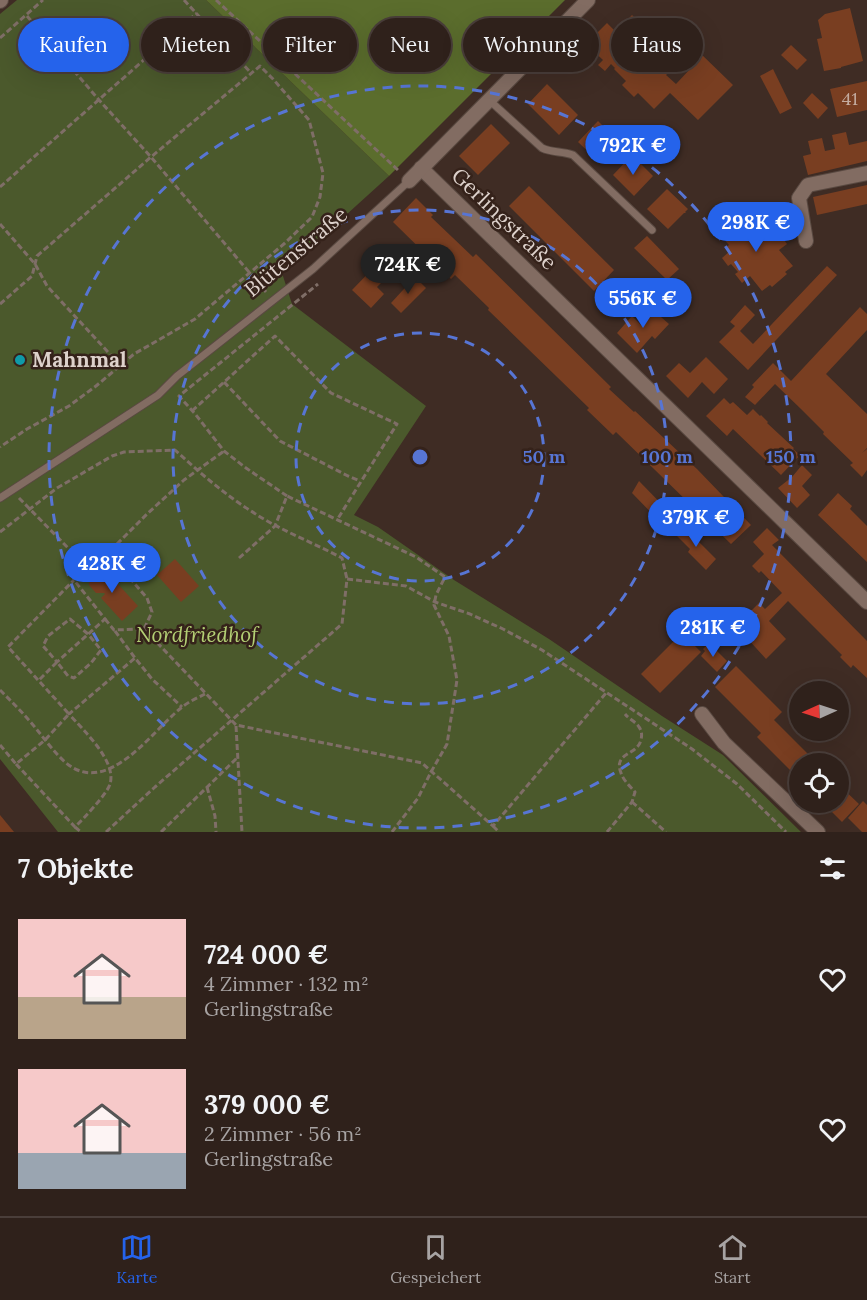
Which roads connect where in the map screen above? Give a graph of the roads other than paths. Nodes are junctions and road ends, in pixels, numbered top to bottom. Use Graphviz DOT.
graph roads {
  1 [pos="588,0"];
  2 [pos="488,100"];
  3 [pos="421,168"];
  4 [pos="867,173"];
  5 [pos="409,181"];
  6 [pos="652,230"];
  7 [pos="806,241"];
  8 [pos="0,498"];
  9 [pos="867,602"];
  10 [pos="702,714"];
  11 [pos="818,832"];
  1 -- 2 [label="street, Blütenstraße"];
  2 -- 3 [label="street, Blütenstraße"];
  2 -- 6 [label="lane"];
  3 -- 5 [label="street, Blütenstraße"];
  3 -- 9 [label="street, Gerlingstraße"];
  4 -- 7 [label="street"];
  5 -- 8 [label="lane, Blütenstraße"];
  10 -- 11 [label="street"];
}
